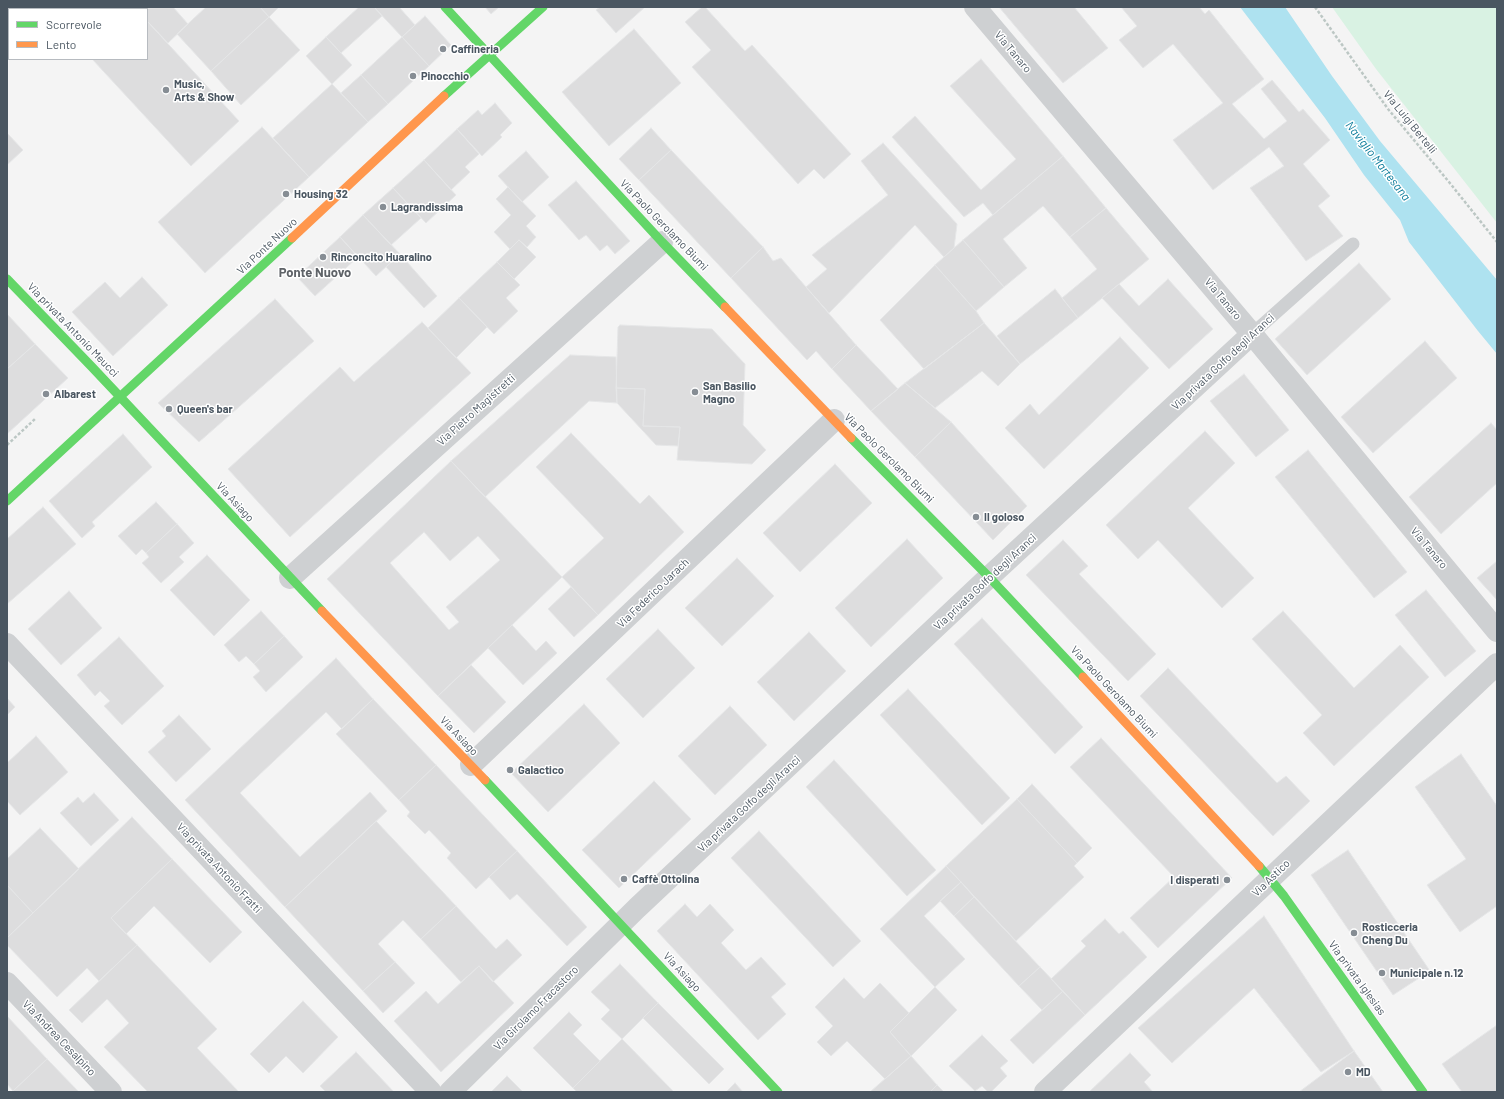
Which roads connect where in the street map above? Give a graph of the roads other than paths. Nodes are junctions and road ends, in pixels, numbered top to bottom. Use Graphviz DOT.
graph roads {
  1 [pos="445,7"];
  2 [pos="543,7"];
  3 [pos="975,7"];
  4 [pos="489,56"];
  5 [pos="662,242"];
  6 [pos="1353,244"];
  7 [pos="7,279"];
  8 [pos="1252,334"];
  9 [pos="120,398"];
  10 [pos="834,420"];
  11 [pos="7,501"];
  12 [pos="989,577"];
  13 [pos="290,578"];
  14 [pos="1497,631"];
  15 [pos="7,644"];
  16 [pos="1497,664"];
  17 [pos="471,765"];
  18 [pos="1270,879"];
  19 [pos="621,924"];
  20 [pos="7,984"];
  21 [pos="111,1092"];
  22 [pos="431,1092"];
  23 [pos="450,1092"];
  24 [pos="778,1092"];
  25 [pos="1044,1092"];
  26 [pos="1423,1092"];
  1 -- 4 [label="street, Via Paolo Gerolamo Biumi"];
  2 -- 4 [label="street, Via Ponte Nuovo"];
  3 -- 8 [label="street, Via Tanaro"];
  4 -- 5 [label="street, Via Paolo Gerolamo Biumi"];
  4 -- 9 [label="street, Via Ponte Nuovo"];
  5 -- 10 [label="street, Via Paolo Gerolamo Biumi"];
  5 -- 13 [label="street, Via Pietro Magistretti"];
  6 -- 8 [label="lane, Via privata Golfo degli Aranci"];
  7 -- 9 [label="street, Via privata Antonio Meucci"];
  8 -- 12 [label="street, Via privata Golfo degli Aranci"];
  8 -- 14 [label="street, Via Tanaro"];
  9 -- 11 [label="street, Via Ponte Nuovo"];
  9 -- 13 [label="street, Via Asiago"];
  10 -- 12 [label="street, Via Paolo Gerolamo Biumi"];
  10 -- 17 [label="street, Via Federico Jarach"];
  12 -- 18 [label="street, Via Paolo Gerolamo Biumi"];
  12 -- 19 [label="street, Via privata Golfo degli Aranci"];
  13 -- 17 [label="street, Via Asiago"];
  15 -- 22 [label="street, Via privata Antonio Fratti"];
  16 -- 18 [label="street, Via Astico"];
  17 -- 19 [label="street, Via Asiago"];
  18 -- 25 [label="street, Via Astico"];
  18 -- 26 [label="street, Via privata Iglesias"];
  19 -- 23 [label="street, Via Girolamo Fracastoro"];
  19 -- 24 [label="street, Via Asiago"];
  20 -- 21 [label="street, Via Andrea Cesalpino"];
}
